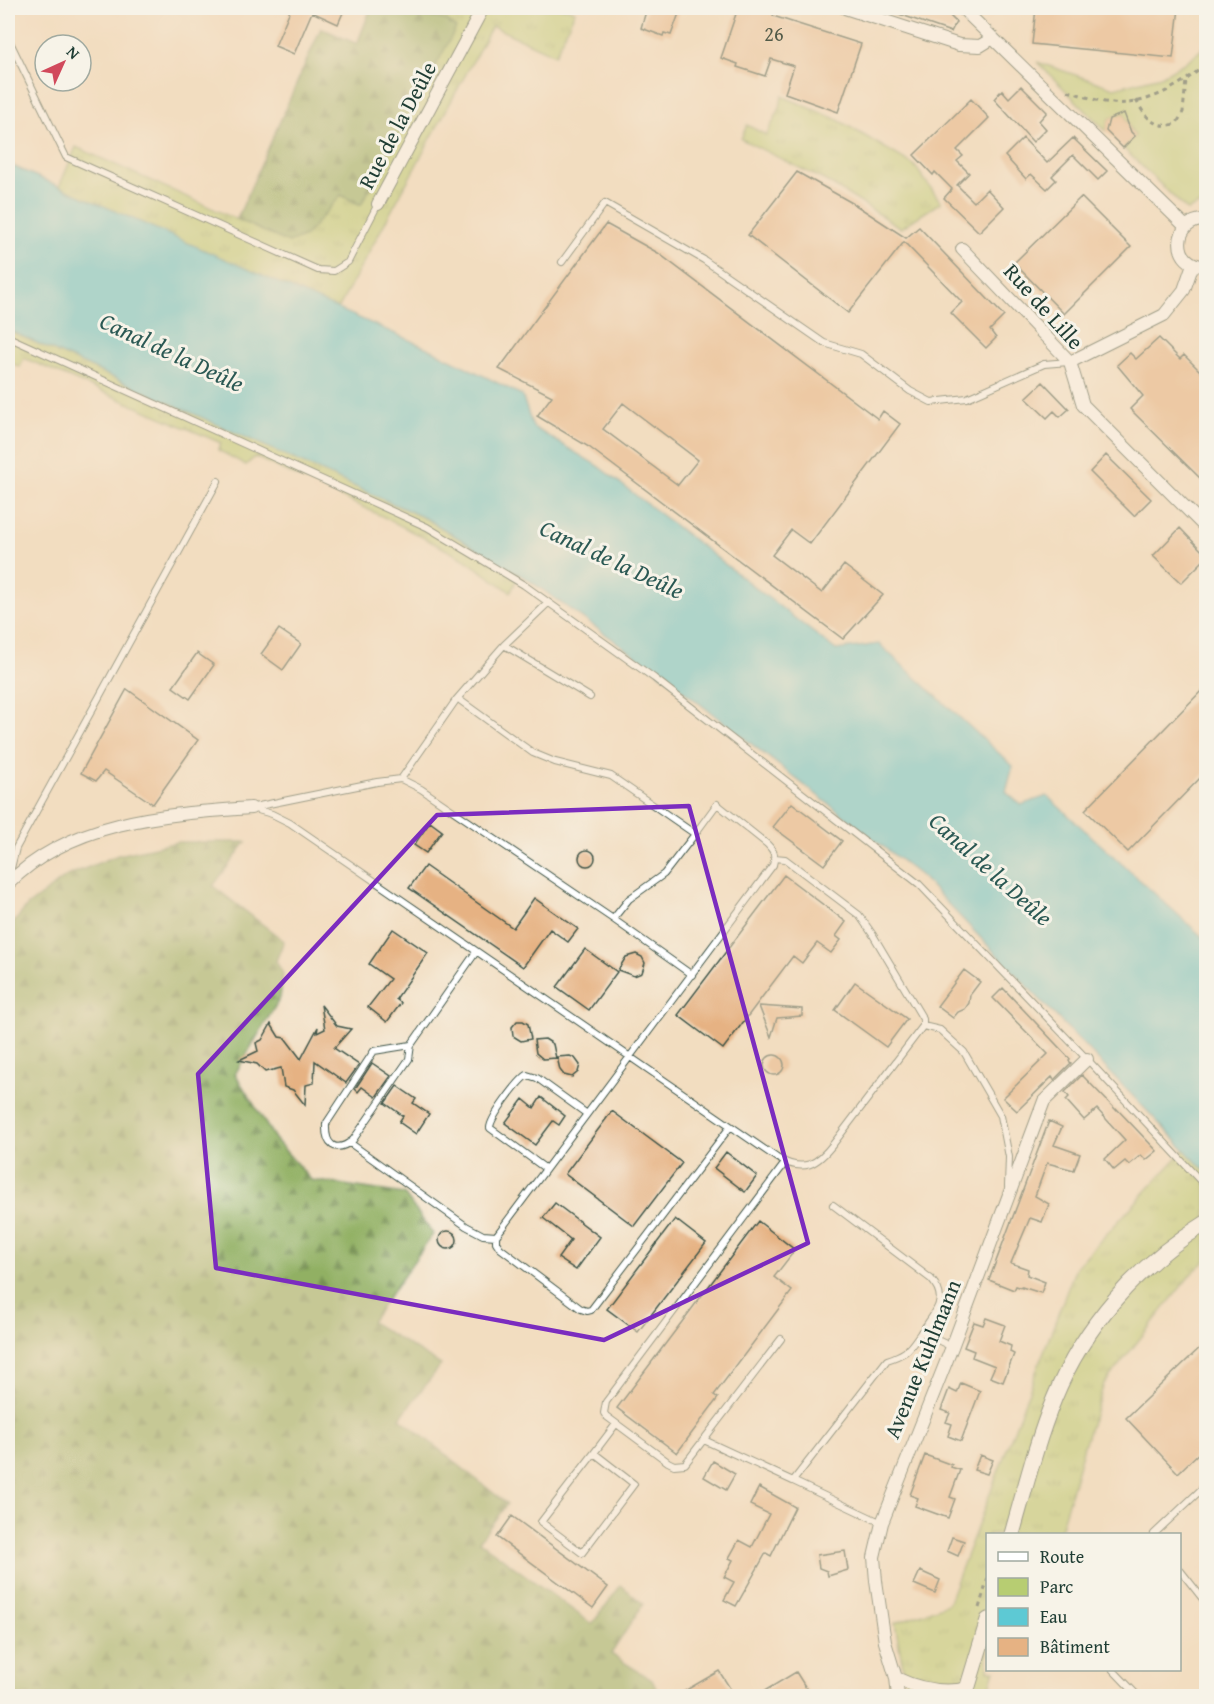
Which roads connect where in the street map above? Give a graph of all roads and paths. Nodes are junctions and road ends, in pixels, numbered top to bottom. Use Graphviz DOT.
graph roads {
  1 [pos="473,8"];
  2 [pos="483,8"];
  3 [pos="846,8"];
  4 [pos="962,8"];
  5 [pos="8,38"];
  6 [pos="993,38"];
  7 [pos="1206,64"];
  8 [pos="1186,80"];
  9 [pos="1065,90"];
  10 [pos="1136,100"];
  11 [pos="378,204"];
  12 [pos="1206,220"];
  13 [pos="1186,227"];
  14 [pos="962,249"];
  15 [pos="562,262"];
  16 [pos="1192,264"];
  17 [pos="1206,266"];
  18 [pos="8,338"];
  19 [pos="1070,362"];
  20 [pos="218,481"];
  21 [pos="1206,528"];
  22 [pos="548,603"];
  23 [pos="504,645"];
  24 [pos="590,697"];
  25 [pos="461,702"];
  26 [pos="401,779"];
  27 [pos="251,808"];
  28 [pos="695,834"];
  29 [pos="775,858"];
  30 [pos="8,882"];
  31 [pos="613,919"];
  32 [pos="476,952"];
  33 [pos="692,975"];
  34 [pos="923,1026"];
  35 [pos="411,1045"];
  36 [pos="630,1058"];
  37 [pos="1087,1059"];
  38 [pos="588,1114"];
  39 [pos="730,1127"];
  40 [pos="350,1143"];
  41 [pos="785,1163"];
  42 [pos="546,1169"];
  43 [pos="1206,1187"];
  44 [pos="1008,1199"];
  45 [pos="833,1205"];
  46 [pos="1206,1223"];
  47 [pos="496,1236"];
  48 [pos="921,1332"];
  49 [pos="781,1340"];
  50 [pos="952,1347"];
  51 [pos="616,1424"];
  52 [pos="704,1440"];
  53 [pos="594,1453"];
  54 [pos="793,1481"];
  55 [pos="1206,1485"];
  56 [pos="882,1523"];
  57 [pos="1012,1533"];
  58 [pos="1155,1533"];
  59 [pos="1181,1572"];
  60 [pos="1206,1603"];
  61 [pos="986,1624"];
  62 [pos="1114,1671"];
  63 [pos="896,1678"];
  64 [pos="967,1692"];
  65 [pos="898,1696"];
  66 [pos="1138,1696"];
  1 -- 2 [label="lane"];
  2 -- 11 [label="street, Rue de la Deûle"];
  3 -- 6 [label="street"];
  4 -- 6 [label="street"];
  5 -- 11 [label="lane, Rue de la Deûle"];
  6 -- 13 [label="street"];
  7 -- 8 [label="path"];
  8 -- 10 [label="path"];
  8 -- 10 [label="path"];
  9 -- 10 [label="path"];
  12 -- 13 [label="street"];
  13 -- 16 [label="street"];
  14 -- 19 [label="street, Rue de Lille"];
  15 -- 19 [label="lane"];
  16 -- 17 [label="street"];
  16 -- 19 [label="street"];
  18 -- 22 [label="lane"];
  19 -- 21 [label="street, Rue de Lille"];
  20 -- 30 [label="lane"];
  22 -- 23 [label="lane"];
  22 -- 37 [label="lane"];
  23 -- 24 [label="lane"];
  23 -- 26 [label="lane"];
  25 -- 28 [label="lane"];
  26 -- 27 [label="lane"];
  26 -- 31 [label="lane"];
  27 -- 30 [label="street"];
  27 -- 32 [label="lane"];
  28 -- 29 [label="lane"];
  28 -- 31 [label="lane"];
  29 -- 33 [label="lane"];
  29 -- 34 [label="lane"];
  31 -- 33 [label="lane"];
  32 -- 35 [label="lane"];
  32 -- 36 [label="lane"];
  33 -- 36 [label="lane"];
  34 -- 41 [label="lane"];
  34 -- 44 [label="lane"];
  35 -- 40 [label="lane"];
  35 -- 40 [label="lane"];
  36 -- 38 [label="lane"];
  36 -- 39 [label="lane"];
  37 -- 43 [label="lane"];
  37 -- 44 [label="street, Avenue Kuhlmann"];
  38 -- 42 [label="lane"];
  38 -- 42 [label="lane"];
  39 -- 41 [label="lane"];
  39 -- 47 [label="lane"];
  40 -- 47 [label="lane"];
  41 -- 51 [label="lane"];
  42 -- 47 [label="lane"];
  44 -- 50 [label="street, Avenue Kuhlmann"];
  45 -- 48 [label="lane"];
  46 -- 57 [label="street"];
  48 -- 50 [label="lane"];
  48 -- 54 [label="lane"];
  49 -- 52 [label="lane"];
  50 -- 56 [label="street, Avenue Kuhlmann"];
  51 -- 52 [label="lane"];
  51 -- 53 [label="lane"];
  52 -- 54 [label="lane"];
  53 -- 53 [label="lane"];
  54 -- 56 [label="lane"];
  55 -- 58 [label="lane"];
  56 -- 63 [label="street, Avenue Kuhlmann"];
  59 -- 60 [label="lane"];
  61 -- 64 [label="street"];
  62 -- 66 [label="lane"];
  63 -- 64 [label="street"];
  63 -- 65 [label="street, Avenue Kuhlmann"];
}
